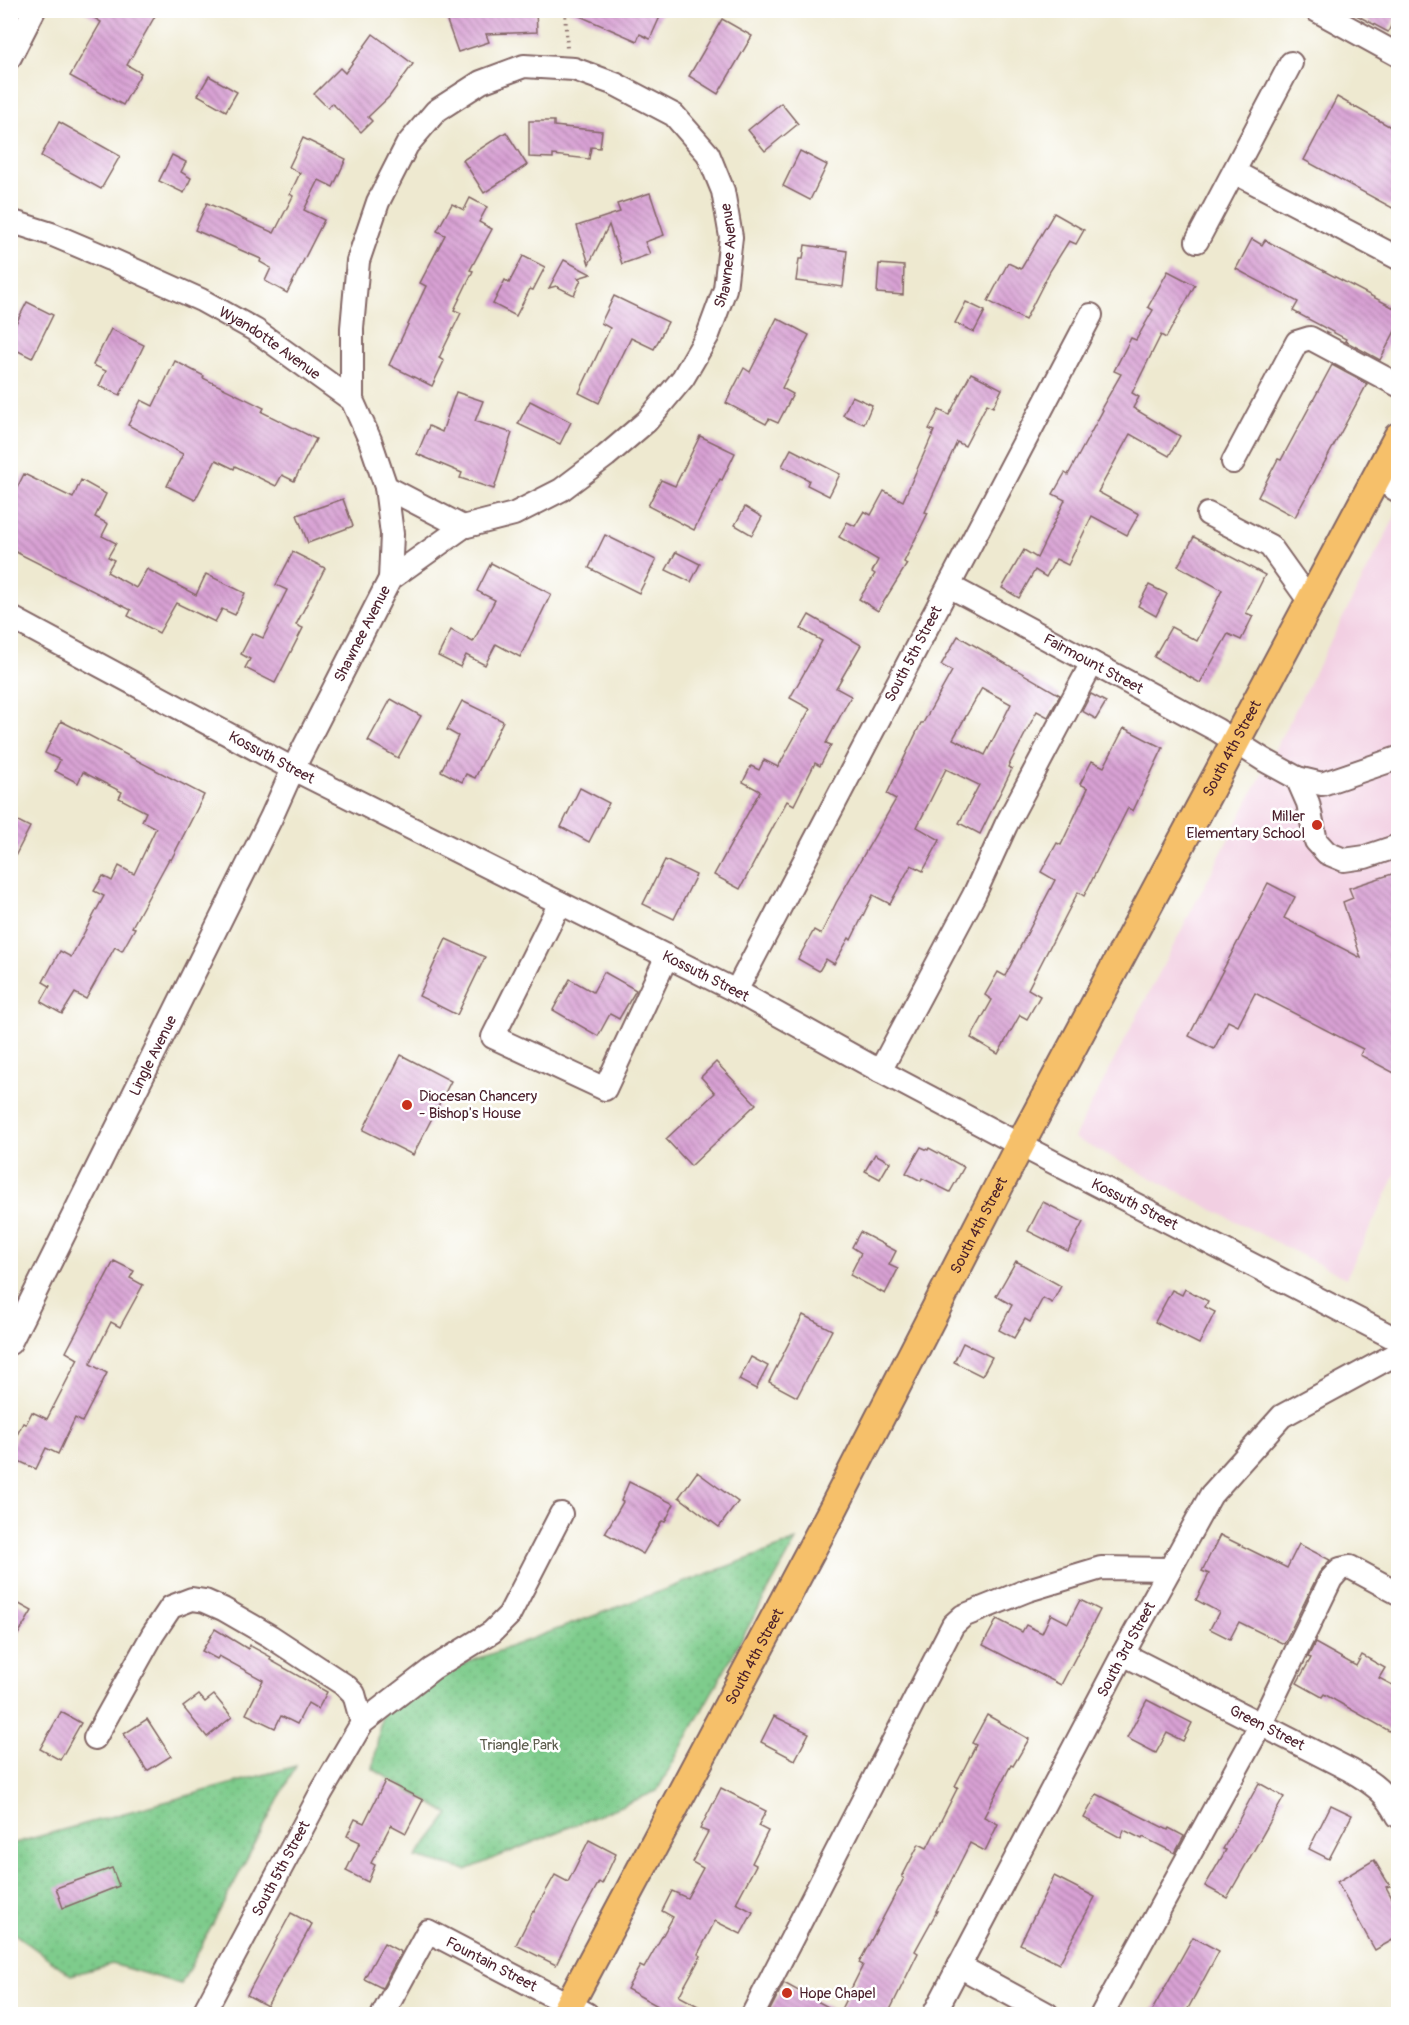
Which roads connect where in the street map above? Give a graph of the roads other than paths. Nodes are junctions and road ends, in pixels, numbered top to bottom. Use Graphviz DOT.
graph roads {
  1 [pos="34,10"];
  2 [pos="1316,10"];
  3 [pos="1398,55"];
  4 [pos="10,57"];
  5 [pos="1291,63"];
  6 [pos="1234,172"];
  7 [pos="10,221"];
  8 [pos="1197,241"];
  9 [pos="1398,258"];
  10 [pos="1090,315"];
  11 [pos="1398,384"];
  12 [pos="352,400"];
  13 [pos="1398,437"];
  14 [pos="1233,462"];
  15 [pos="1388,484"];
  16 [pos="386,487"];
  17 [pos="1208,514"];
  18 [pos="463,527"];
  19 [pos="390,579"];
  20 [pos="949,586"];
  21 [pos="1310,602"];
  22 [pos="10,617"];
  23 [pos="1092,663"];
  24 [pos="1236,740"];
  25 [pos="1398,759"];
  26 [pos="293,769"];
  27 [pos="1297,778"];
  28 [pos="1398,846"];
  29 [pos="560,903"];
  30 [pos="667,956"];
  31 [pos="736,991"];
  32 [pos="880,1071"];
  33 [pos="1020,1145"];
  34 [pos="1398,1340"];
  35 [pos="10,1343"];
  36 [pos="1398,1353"];
  37 [pos="561,1514"];
  38 [pos="1170,1569"];
  39 [pos="1398,1593"];
  40 [pos="1123,1654"];
  41 [pos="362,1723"];
  42 [pos="1261,1724"];
  43 [pos="96,1738"];
  44 [pos="1398,1816"];
  45 [pos="959,1966"];
  46 [pos="574,2011"];
  47 [pos="203,2014"];
  48 [pos="383,2014"];
  49 [pos="753,2014"];
  50 [pos="934,2014"];
  51 [pos="1047,2014"];
  52 [pos="1102,2014"];
  1 -- 4 [label="street"];
  2 -- 3 [label="street"];
  5 -- 6 [label="street"];
  6 -- 8 [label="street"];
  6 -- 9 [label="street"];
  7 -- 12 [label="street, Wyandotte Avenue"];
  10 -- 20 [label="street, South 5th Street"];
  11 -- 14 [label="street"];
  12 -- 16 [label="street, Wyandotte Avenue"];
  12 -- 18 [label="street, Shawnee Avenue"];
  13 -- 15 [label="main road, South 4th Street"];
  15 -- 21 [label="main road, South 4th Street"];
  16 -- 18 [label="street"];
  16 -- 19 [label="street, Wyandotte Avenue"];
  17 -- 21 [label="street"];
  18 -- 19 [label="street, Shawnee Avenue"];
  19 -- 26 [label="street, Shawnee Avenue"];
  20 -- 23 [label="street, Fairmount Street"];
  20 -- 31 [label="street, South 5th Street"];
  21 -- 24 [label="main road, South 4th Street"];
  22 -- 26 [label="street, Kossuth Street"];
  23 -- 24 [label="street, Fairmount Street"];
  23 -- 32 [label="street"];
  24 -- 27 [label="street, Fairmount Street"];
  24 -- 33 [label="main road, South 4th Street"];
  25 -- 27 [label="street, Fairmount Street"];
  26 -- 29 [label="street, Kossuth Street"];
  26 -- 35 [label="street, Lingle Avenue"];
  27 -- 28 [label="street"];
  29 -- 30 [label="street, Kossuth Street"];
  29 -- 30 [label="street"];
  30 -- 31 [label="street, Kossuth Street"];
  31 -- 32 [label="street, Kossuth Street"];
  32 -- 33 [label="street, Kossuth Street"];
  33 -- 34 [label="street, Kossuth Street"];
  33 -- 46 [label="main road, South 4th Street"];
  36 -- 38 [label="street, South 3rd Street"];
  37 -- 41 [label="street"];
  38 -- 40 [label="street, South 3rd Street"];
  38 -- 49 [label="street"];
  39 -- 42 [label="street"];
  40 -- 42 [label="street, Green Street"];
  40 -- 45 [label="street, South 3rd Street"];
  41 -- 43 [label="street"];
  41 -- 47 [label="street, South 5th Street"];
  42 -- 44 [label="street, Green Street"];
  42 -- 52 [label="street"];
  45 -- 50 [label="street, South 3rd Street"];
  45 -- 51 [label="street"];
  46 -- 48 [label="street, Fountain Street"];
}
